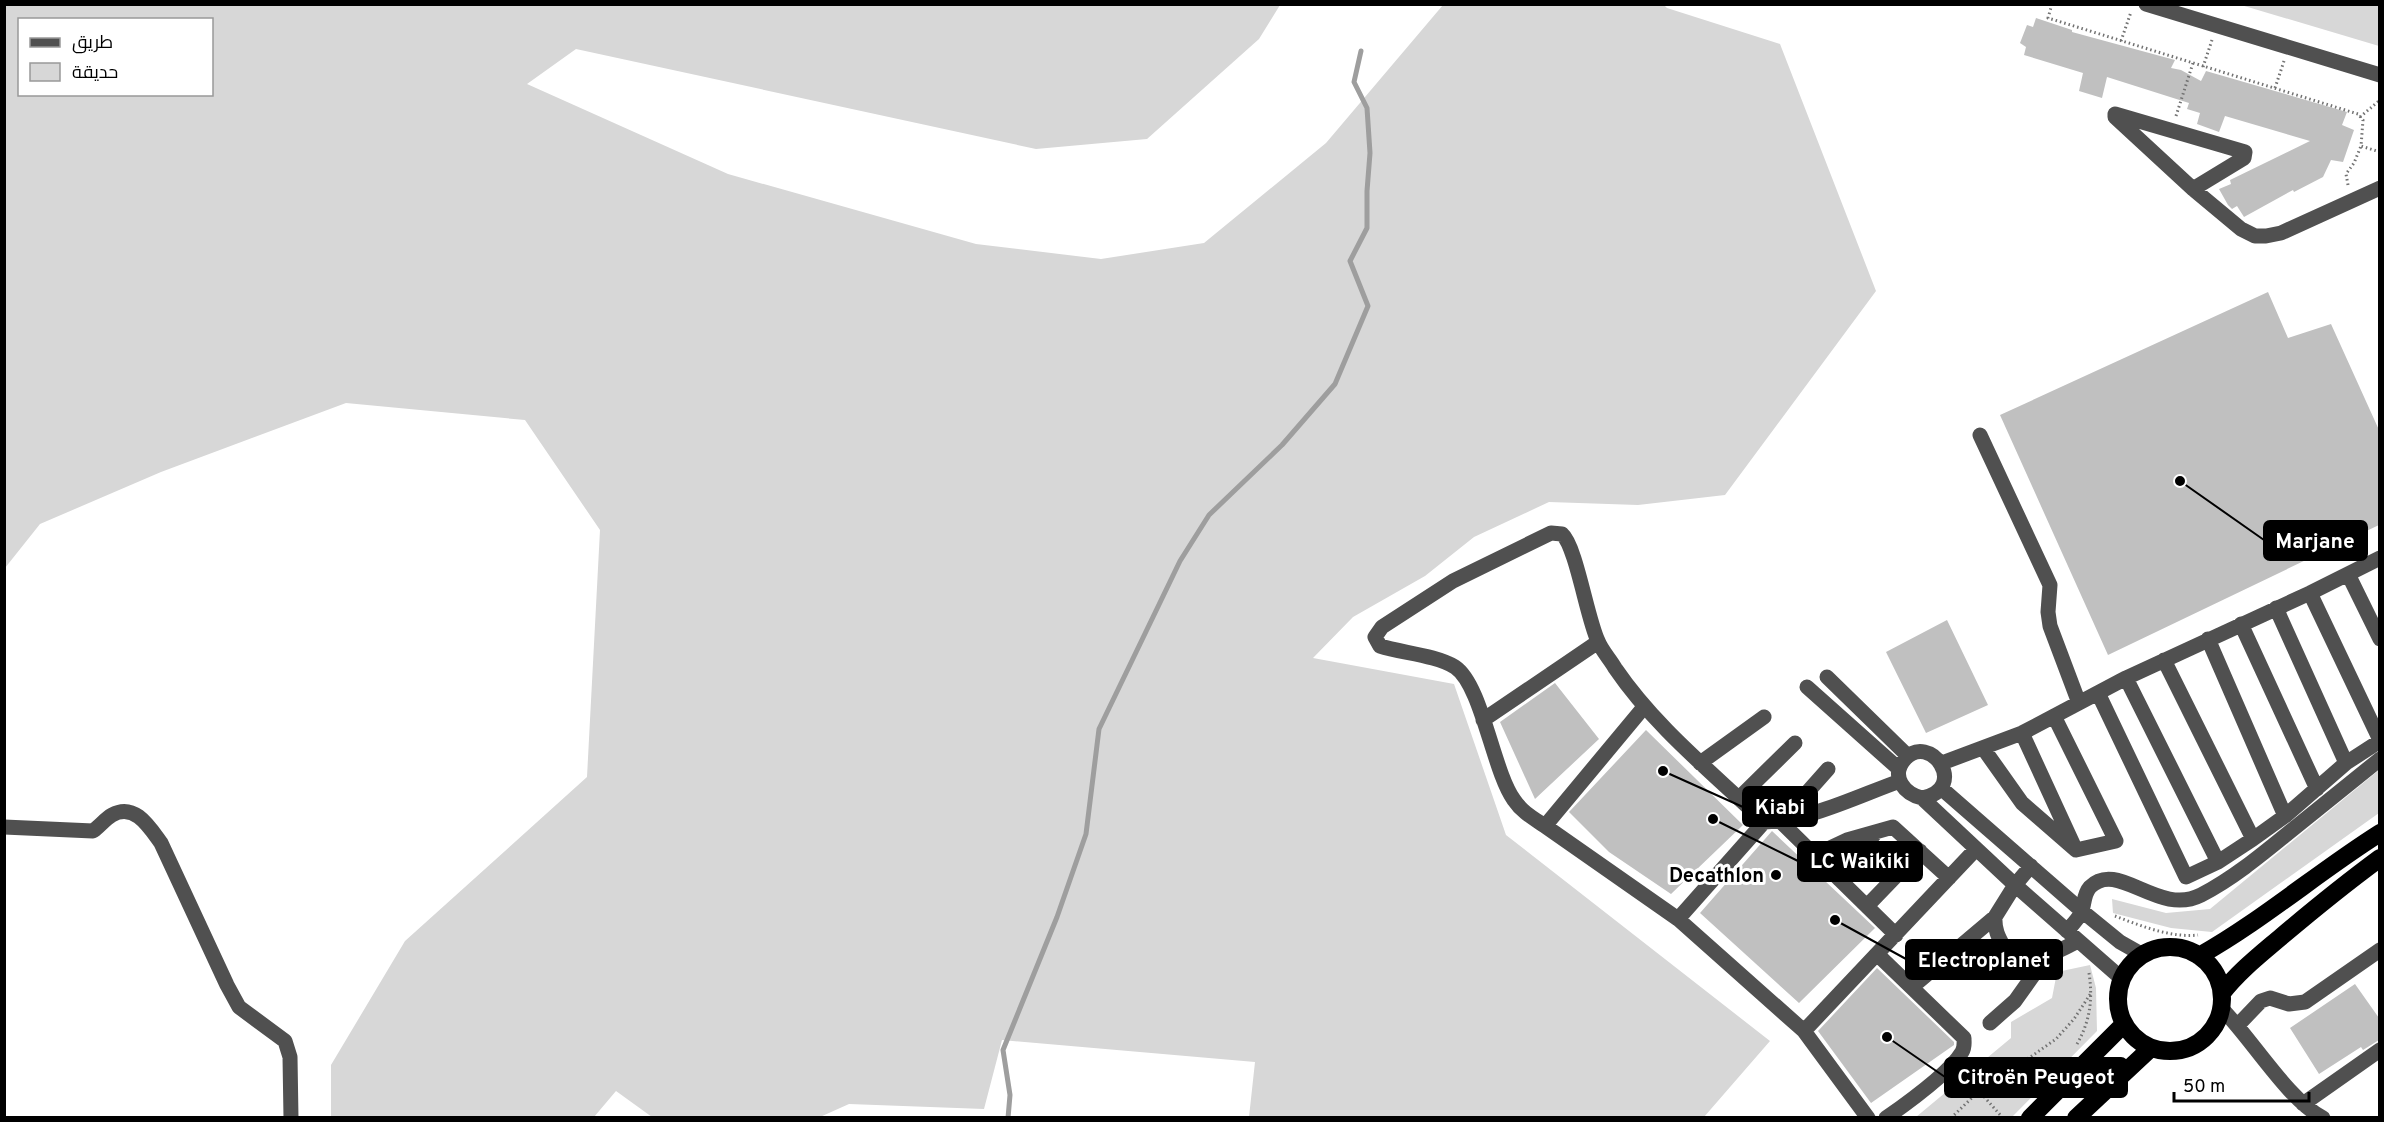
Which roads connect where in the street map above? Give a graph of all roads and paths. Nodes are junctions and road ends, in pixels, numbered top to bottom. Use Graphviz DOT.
graph roads {
  1 [pos="2052,4"];
  2 [pos="2133,4"];
  3 [pos="2146,4"];
  4 [pos="2121,41"];
  5 [pos="2289,48"];
  6 [pos="2193,63"];
  7 [pos="2361,69"];
  8 [pos="2379,75"];
  9 [pos="2276,88"];
  10 [pos="2379,88"];
  11 [pos="2379,100"];
  12 [pos="2360,117"];
  13 [pos="2172,129"];
  14 [pos="2361,146"];
  15 [pos="2379,152"];
  16 [pos="2379,188"];
  17 [pos="2193,189"];
  18 [pos="2351,201"];
  19 [pos="1980,435"];
  20 [pos="2379,558"];
  21 [pos="2348,574"];
  22 [pos="2310,592"];
  23 [pos="2277,608"];
  24 [pos="2241,624"];
  25 [pos="2208,639"];
  26 [pos="2379,639"];
  27 [pos="1598,642"];
  28 [pos="2164,660"];
  29 [pos="1827,676"];
  30 [pos="2126,678"];
  31 [pos="1807,687"];
  32 [pos="2098,693"];
  33 [pos="2079,703"];
  34 [pos="1644,707"];
  35 [pos="2054,716"];
  36 [pos="1764,717"];
  37 [pos="1483,720"];
  38 [pos="2022,733"];
  39 [pos="2379,740"];
  40 [pos="1794,743"];
  41 [pos="1983,748"];
  42 [pos="1908,756"];
  43 [pos="2379,759"];
  44 [pos="1700,763"];
  45 [pos="1942,763"];
  46 [pos="2346,764"];
  47 [pos="1828,769"];
  48 [pos="1899,775"];
  49 [pos="1941,788"];
  50 [pos="2317,789"];
  51 [pos="1739,798"];
  52 [pos="1922,798"];
  53 [pos="2285,816"];
  54 [pos="1764,822"];
  55 [pos="1781,822"];
  56 [pos="1545,826"];
  57 [pos="4,827"];
  58 [pos="1876,832"];
  59 [pos="2379,833"];
  60 [pos="2253,839"];
  61 [pos="1976,849"];
  62 [pos="2076,850"];
  63 [pos="1920,851"];
  64 [pos="1815,855"];
  65 [pos="2379,858"];
  66 [pos="2218,862"];
  67 [pos="2031,866"];
  68 [pos="1949,878"];
  69 [pos="1839,879"];
  70 [pos="2015,885"];
  71 [pos="1867,906"];
  72 [pos="2082,911"];
  73 [pos="1995,917"];
  74 [pos="1678,919"];
  75 [pos="1896,935"];
  76 [pos="2073,936"];
  77 [pos="2379,950"];
  78 [pos="1877,954"];
  79 [pos="2143,955"];
  80 [pos="2047,956"];
  81 [pos="2199,956"];
  82 [pos="2097,957"];
  83 [pos="2121,978"];
  84 [pos="1912,987"];
  85 [pos="2092,991"];
  86 [pos="2222,1001"];
  87 [pos="1990,1023"];
  88 [pos="2124,1023"];
  89 [pos="2238,1025"];
  90 [pos="1804,1031"];
  91 [pos="2151,1048"];
  92 [pos="2379,1050"];
  93 [pos="2070,1052"];
  94 [pos="1979,1091"];
  95 [pos="2303,1104"];
  96 [pos="291,1118"];
  97 [pos="1868,1118"];
  98 [pos="1886,1118"];
  99 [pos="1951,1118"];
  100 [pos="2003,1118"];
  101 [pos="2030,1118"];
  102 [pos="2076,1118"];
  103 [pos="2323,1118"];
  1 -- 4 [label="path"];
  2 -- 4 [label="path"];
  3 -- 5 [label="street"];
  4 -- 6 [label="path"];
  5 -- 7 [label="street"];
  5 -- 9 [label="path"];
  6 -- 9 [label="path"];
  6 -- 13 [label="path"];
  7 -- 8 [label="street"];
  7 -- 10 [label="street"];
  9 -- 12 [label="path"];
  11 -- 12 [label="path"];
  12 -- 14 [label="path"];
  13 -- 17 [label="street"];
  13 -- 17 [label="street"];
  14 -- 15 [label="path"];
  14 -- 18 [label="path"];
  16 -- 18 [label="street"];
  17 -- 18 [label="street"];
  19 -- 33 [label="street"];
  20 -- 21 [label="street"];
  21 -- 22 [label="street"];
  21 -- 26 [label="street"];
  22 -- 23 [label="street"];
  22 -- 39 [label="street"];
  23 -- 24 [label="street"];
  23 -- 46 [label="street"];
  24 -- 25 [label="street"];
  24 -- 50 [label="street"];
  25 -- 28 [label="street"];
  25 -- 53 [label="street"];
  27 -- 34 [label="street"];
  27 -- 37 [label="street"];
  27 -- 37 [label="street"];
  28 -- 30 [label="street"];
  28 -- 60 [label="street"];
  29 -- 42 [label="street"];
  30 -- 32 [label="street"];
  30 -- 66 [label="street"];
  31 -- 48 [label="street"];
  32 -- 33 [label="street"];
  32 -- 66 [label="street"];
  33 -- 35 [label="street"];
  34 -- 44 [label="street"];
  34 -- 56 [label="street"];
  35 -- 38 [label="street"];
  35 -- 62 [label="street"];
  36 -- 44 [label="street"];
  37 -- 56 [label="street"];
  38 -- 41 [label="street"];
  38 -- 62 [label="street"];
  39 -- 46 [label="street"];
  40 -- 51 [label="street"];
  41 -- 45 [label="street"];
  41 -- 62 [label="street"];
  42 -- 45 [label="street"];
  42 -- 48 [label="street"];
  43 -- 72 [label="street"];
  44 -- 51 [label="street"];
  45 -- 49 [label="street"];
  46 -- 50 [label="street"];
  47 -- 55 [label="street"];
  48 -- 52 [label="street"];
  48 -- 55 [label="street"];
  49 -- 52 [label="street"];
  49 -- 67 [label="street"];
  50 -- 53 [label="street"];
  51 -- 54 [label="street"];
  52 -- 61 [label="street"];
  53 -- 60 [label="street"];
  54 -- 55 [label="street"];
  54 -- 74 [label="street"];
  55 -- 64 [label="street"];
  56 -- 74 [label="street"];
  57 -- 96 [label="street"];
  58 -- 63 [label="street"];
  58 -- 64 [label="street"];
  58 -- 69 [label="street"];
  59 -- 81 [label="highway"];
  60 -- 66 [label="street"];
  61 -- 68 [label="street"];
  61 -- 70 [label="street"];
  63 -- 68 [label="street"];
  63 -- 71 [label="street"];
  64 -- 69 [label="street"];
  65 -- 86 [label="highway"];
  67 -- 70 [label="street"];
  67 -- 72 [label="street"];
  68 -- 75 [label="street"];
  69 -- 71 [label="street"];
  70 -- 73 [label="street"];
  70 -- 76 [label="street"];
  71 -- 75 [label="street"];
  72 -- 76 [label="street"];
  72 -- 79 [label="street"];
  73 -- 80 [label="street"];
  73 -- 84 [label="street"];
  74 -- 90 [label="street"];
  75 -- 78 [label="street"];
  76 -- 80 [label="street"];
  76 -- 82 [label="street"];
  77 -- 89 [label="street"];
  78 -- 84 [label="street"];
  78 -- 90 [label="street"];
  79 -- 81 [label="highway"];
  79 -- 83 [label="highway"];
  80 -- 87 [label="street"];
  81 -- 86 [label="highway"];
  82 -- 83 [label="street"];
  82 -- 85 [label="path"];
  83 -- 88 [label="highway"];
  84 -- 98 [label="street"];
  85 -- 93 [label="path"];
  85 -- 94 [label="path"];
  86 -- 89 [label="street"];
  86 -- 91 [label="highway"];
  88 -- 91 [label="highway"];
  88 -- 101 [label="highway"];
  89 -- 95 [label="street"];
  90 -- 97 [label="street"];
  91 -- 102 [label="highway"];
  92 -- 95 [label="street"];
  94 -- 99 [label="path"];
  94 -- 100 [label="path"];
  95 -- 103 [label="street"];
}
